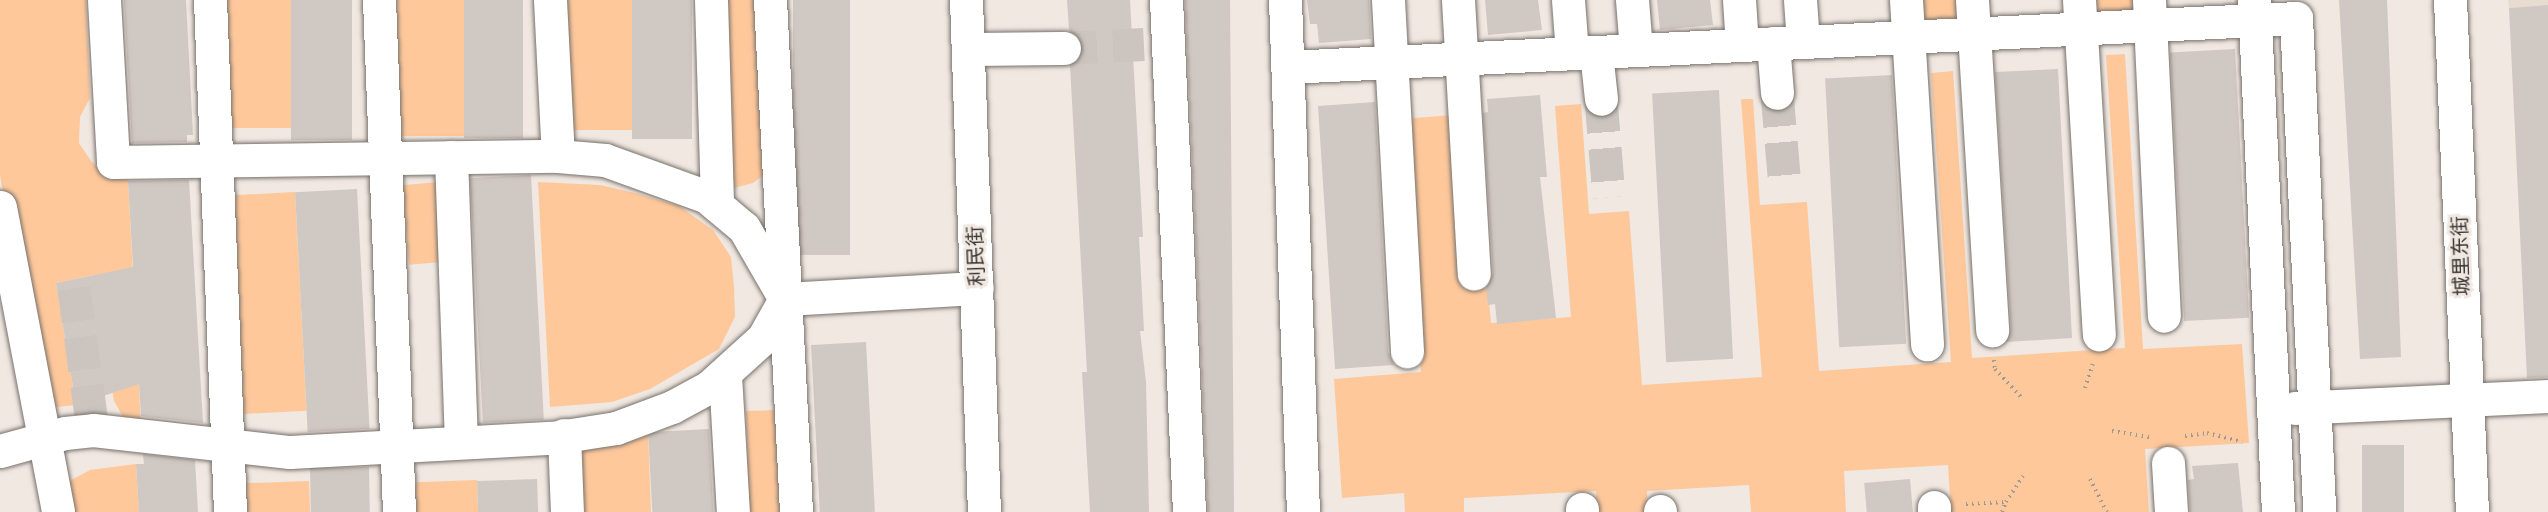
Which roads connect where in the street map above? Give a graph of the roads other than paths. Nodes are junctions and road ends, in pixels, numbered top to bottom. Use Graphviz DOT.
graph roads {
  1 [pos="104,0"];
  2 [pos="210,0"];
  3 [pos="379,0"];
  4 [pos="550,0"];
  5 [pos="711,0"];
  6 [pos="770,0"];
  7 [pos="966,0"];
  8 [pos="1166,0"];
  9 [pos="1285,0"];
  10 [pos="1388,0"];
  11 [pos="1458,0"];
  12 [pos="1568,0"];
  13 [pos="1632,0"];
  14 [pos="1739,0"];
  15 [pos="1800,0"];
  16 [pos="1906,0"];
  17 [pos="1972,0"];
  18 [pos="2450,0"];
  19 [pos="2254,10"];
  20 [pos="2150,12"];
  21 [pos="2080,14"];
  22 [pos="1974,34"];
  23 [pos="1908,37"];
  24 [pos="1773,43"];
  25 [pos="1064,48"];
  26 [pos="969,49"];
  27 [pos="1636,50"];
  28 [pos="1584,53"];
  29 [pos="1461,59"];
  30 [pos="1391,62"];
  31 [pos="1288,67"];
  32 [pos="1777,93"];
  33 [pos="1601,99"];
  34 [pos="558,156"];
  35 [pos="451,157"];
  36 [pos="385,158"];
  37 [pos="216,160"];
  38 [pos="717,205"];
  39 [pos="0,207"];
  40 [pos="1474,274"];
  41 [pos="977,288"];
  42 [pos="785,299"];
  43 [pos="2164,316"];
  44 [pos="1992,330"];
  45 [pos="2099,334"];
  46 [pos="1928,344"];
  47 [pos="1407,351"];
  48 [pos="725,375"];
  49 [pos="2548,396"];
  50 [pos="2467,399"];
  51 [pos="2315,407"];
  52 [pos="2274,409"];
  53 [pos="564,435"];
  54 [pos="44,439"];
  55 [pos="461,441"];
  56 [pos="396,446"];
  57 [pos="2166,446"];
  58 [pos="227,447"];
  59 [pos="0,451"];
  60 [pos="58,512"];
  61 [pos="230,512"];
  62 [pos="399,512"];
  63 [pos="567,512"];
  64 [pos="733,512"];
  65 [pos="796,512"];
  66 [pos="984,512"];
  67 [pos="1189,512"];
  68 [pos="1302,512"];
  69 [pos="2171,512"];
  70 [pos="2278,512"];
  71 [pos="2319,512"];
  72 [pos="2472,512"];
  1 -- 37 [label="street"];
  2 -- 37 [label="street"];
  3 -- 36 [label="street"];
  4 -- 34 [label="street"];
  5 -- 38 [label="street"];
  6 -- 42 [label="street"];
  7 -- 26 [label="street, 利民街"];
  8 -- 67 [label="street"];
  9 -- 31 [label="street"];
  10 -- 30 [label="street"];
  11 -- 29 [label="street"];
  12 -- 28 [label="street"];
  13 -- 27 [label="street"];
  14 -- 24 [label="street"];
  15 -- 24 [label="street"];
  16 -- 23 [label="street"];
  17 -- 22 [label="street"];
  18 -- 50 [label="street, 城里东街"];
  19 -- 20 [label="street"];
  19 -- 51 [label="street"];
  19 -- 52 [label="street"];
  20 -- 21 [label="street"];
  20 -- 43 [label="street"];
  21 -- 22 [label="street"];
  21 -- 45 [label="street"];
  22 -- 23 [label="street"];
  22 -- 44 [label="street"];
  23 -- 24 [label="street"];
  23 -- 46 [label="street"];
  24 -- 27 [label="street"];
  24 -- 32 [label="street"];
  25 -- 26 [label="street"];
  26 -- 41 [label="street, 利民街"];
  27 -- 28 [label="street"];
  28 -- 29 [label="street"];
  28 -- 33 [label="street"];
  29 -- 30 [label="street"];
  29 -- 40 [label="street"];
  30 -- 31 [label="street"];
  30 -- 47 [label="street"];
  31 -- 68 [label="street"];
  34 -- 35 [label="street"];
  34 -- 38 [label="street"];
  35 -- 36 [label="street"];
  35 -- 55 [label="street"];
  36 -- 37 [label="street"];
  36 -- 56 [label="street"];
  37 -- 58 [label="street"];
  38 -- 42 [label="street"];
  39 -- 54 [label="street"];
  41 -- 42 [label="street"];
  41 -- 66 [label="street, 利民街"];
  42 -- 48 [label="street"];
  42 -- 65 [label="street"];
  48 -- 53 [label="street"];
  48 -- 64 [label="street"];
  49 -- 50 [label="street"];
  50 -- 51 [label="street"];
  50 -- 72 [label="street, 城里东街"];
  51 -- 52 [label="street"];
  51 -- 71 [label="street"];
  52 -- 70 [label="street"];
  53 -- 55 [label="street"];
  53 -- 63 [label="street"];
  54 -- 58 [label="street"];
  54 -- 59 [label="street"];
  54 -- 60 [label="street"];
  55 -- 56 [label="street"];
  56 -- 58 [label="street"];
  56 -- 62 [label="street"];
  57 -- 69 [label="street"];
  58 -- 61 [label="street"];
}
